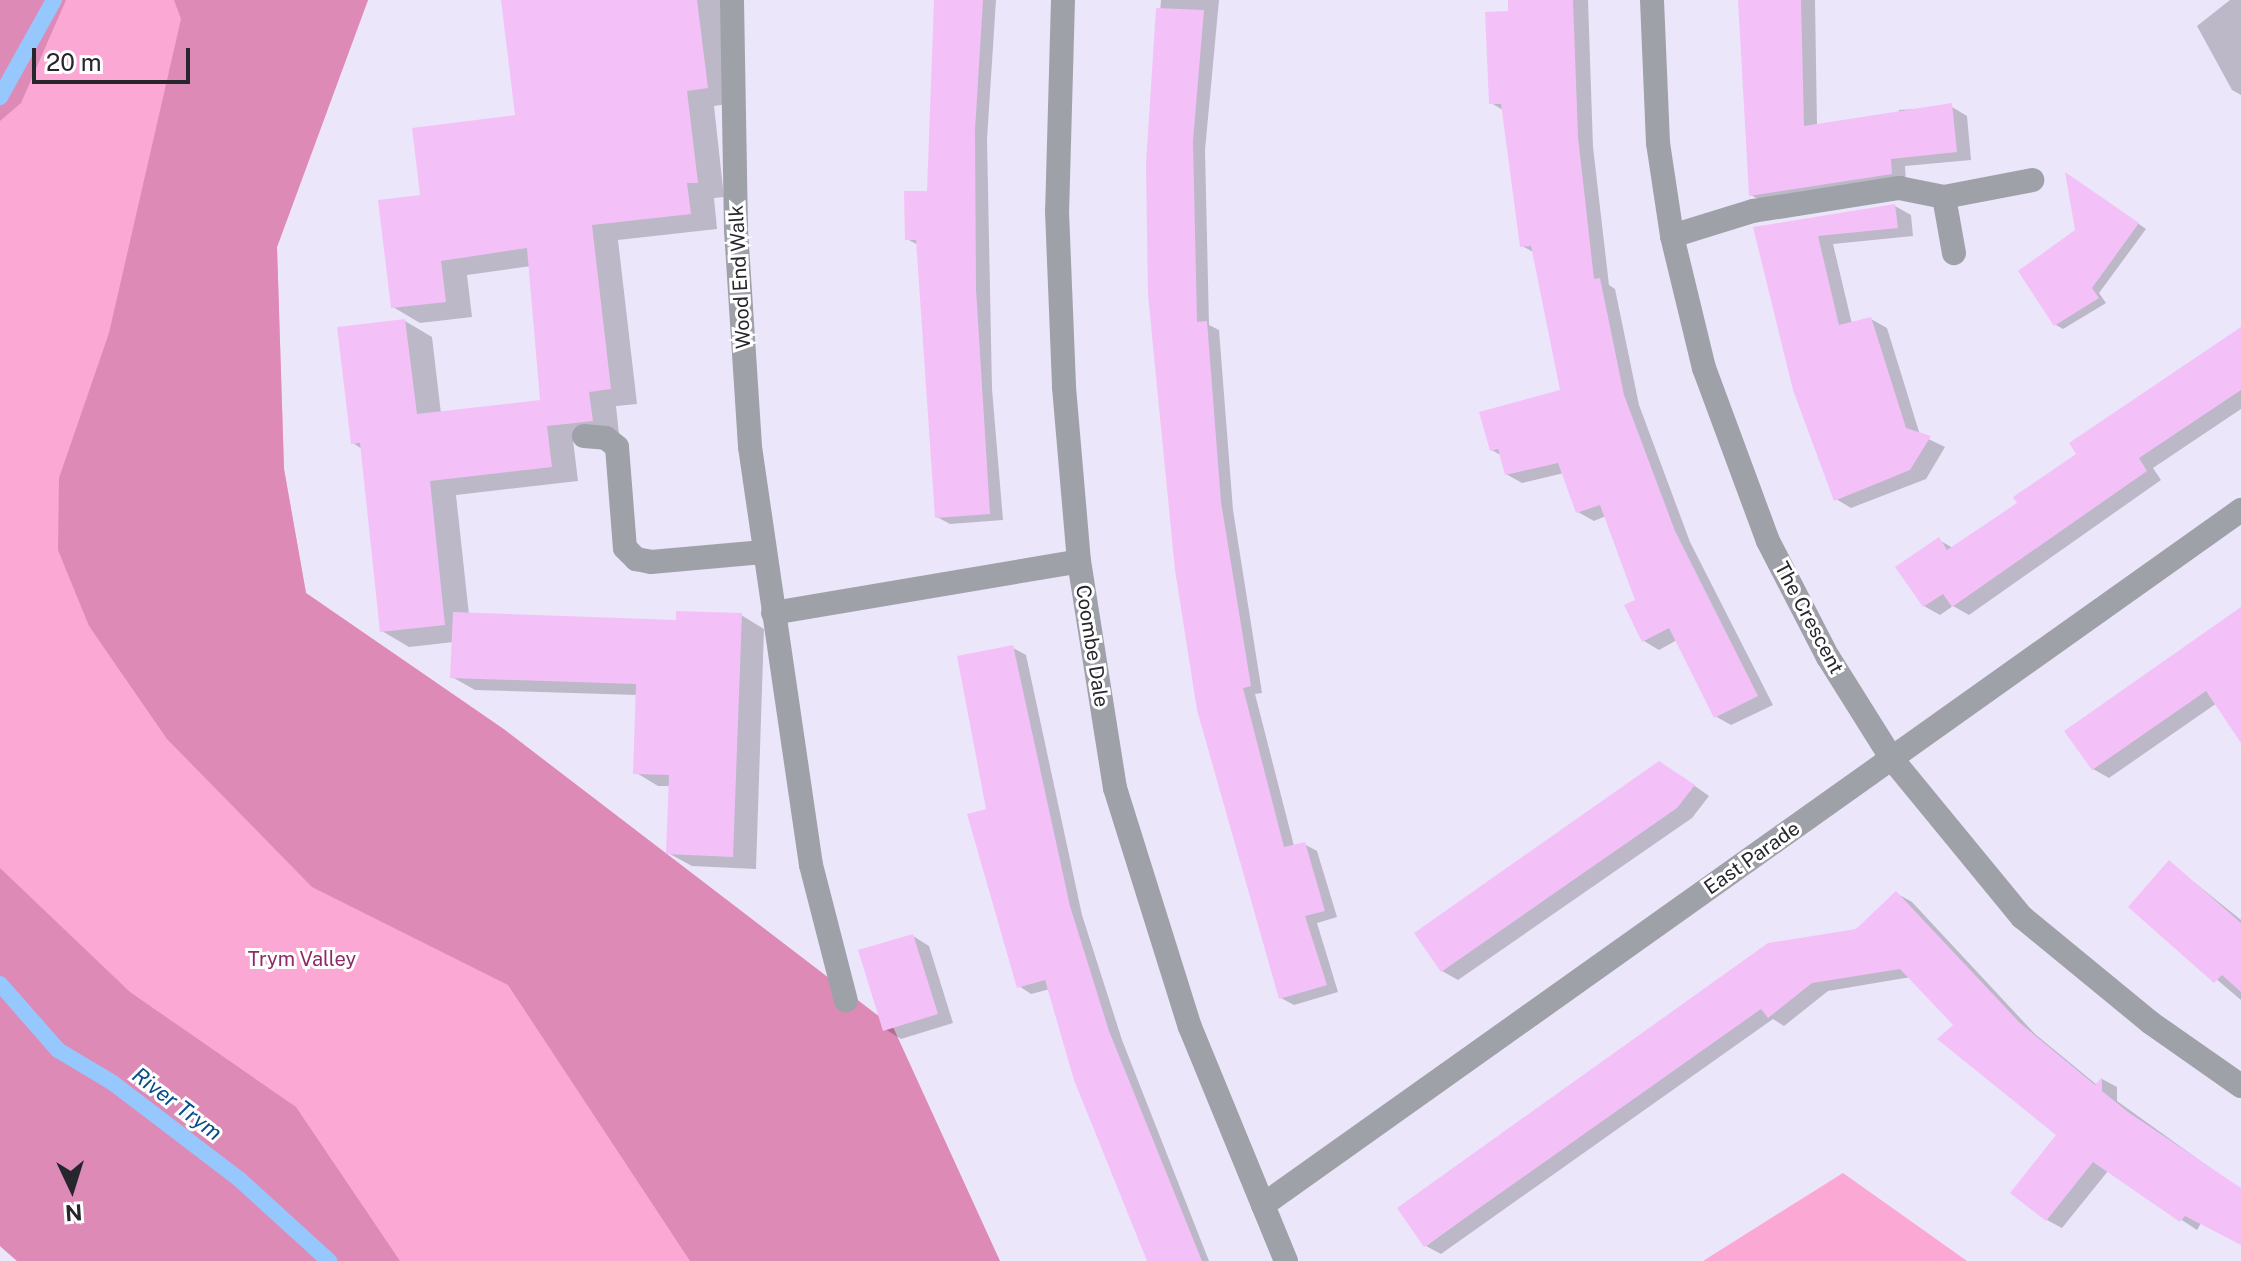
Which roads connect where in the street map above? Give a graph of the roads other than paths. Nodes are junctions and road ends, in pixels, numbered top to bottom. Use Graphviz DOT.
graph roads {
  1 [pos="732,0"];
  2 [pos="1063,0"];
  3 [pos="1652,0"];
  4 [pos="2032,180"];
  5 [pos="1944,197"];
  6 [pos="1672,236"];
  7 [pos="1954,253"];
  8 [pos="584,436"];
  9 [pos="2241,510"];
  10 [pos="764,552"];
  11 [pos="1079,561"];
  12 [pos="773,613"];
  13 [pos="1892,759"];
  14 [pos="846,1001"];
  15 [pos="2241,1086"];
  16 [pos="1263,1205"];
  17 [pos="1286,1261"];
  1 -- 10 [label="street, Wood End Walk"];
  2 -- 11 [label="street, Coombe Dale"];
  3 -- 6 [label="street, The Crescent"];
  4 -- 5 [label="street"];
  5 -- 6 [label="street"];
  5 -- 7 [label="street"];
  6 -- 13 [label="street, The Crescent"];
  8 -- 10 [label="street"];
  9 -- 13 [label="street, East Parade"];
  10 -- 12 [label="street, Wood End Walk"];
  11 -- 12 [label="street"];
  11 -- 16 [label="street, Coombe Dale"];
  12 -- 14 [label="street, Wood End Walk"];
  13 -- 15 [label="street, The Crescent"];
  13 -- 16 [label="street, East Parade"];
  16 -- 17 [label="street, Coombe Dale"];
}
